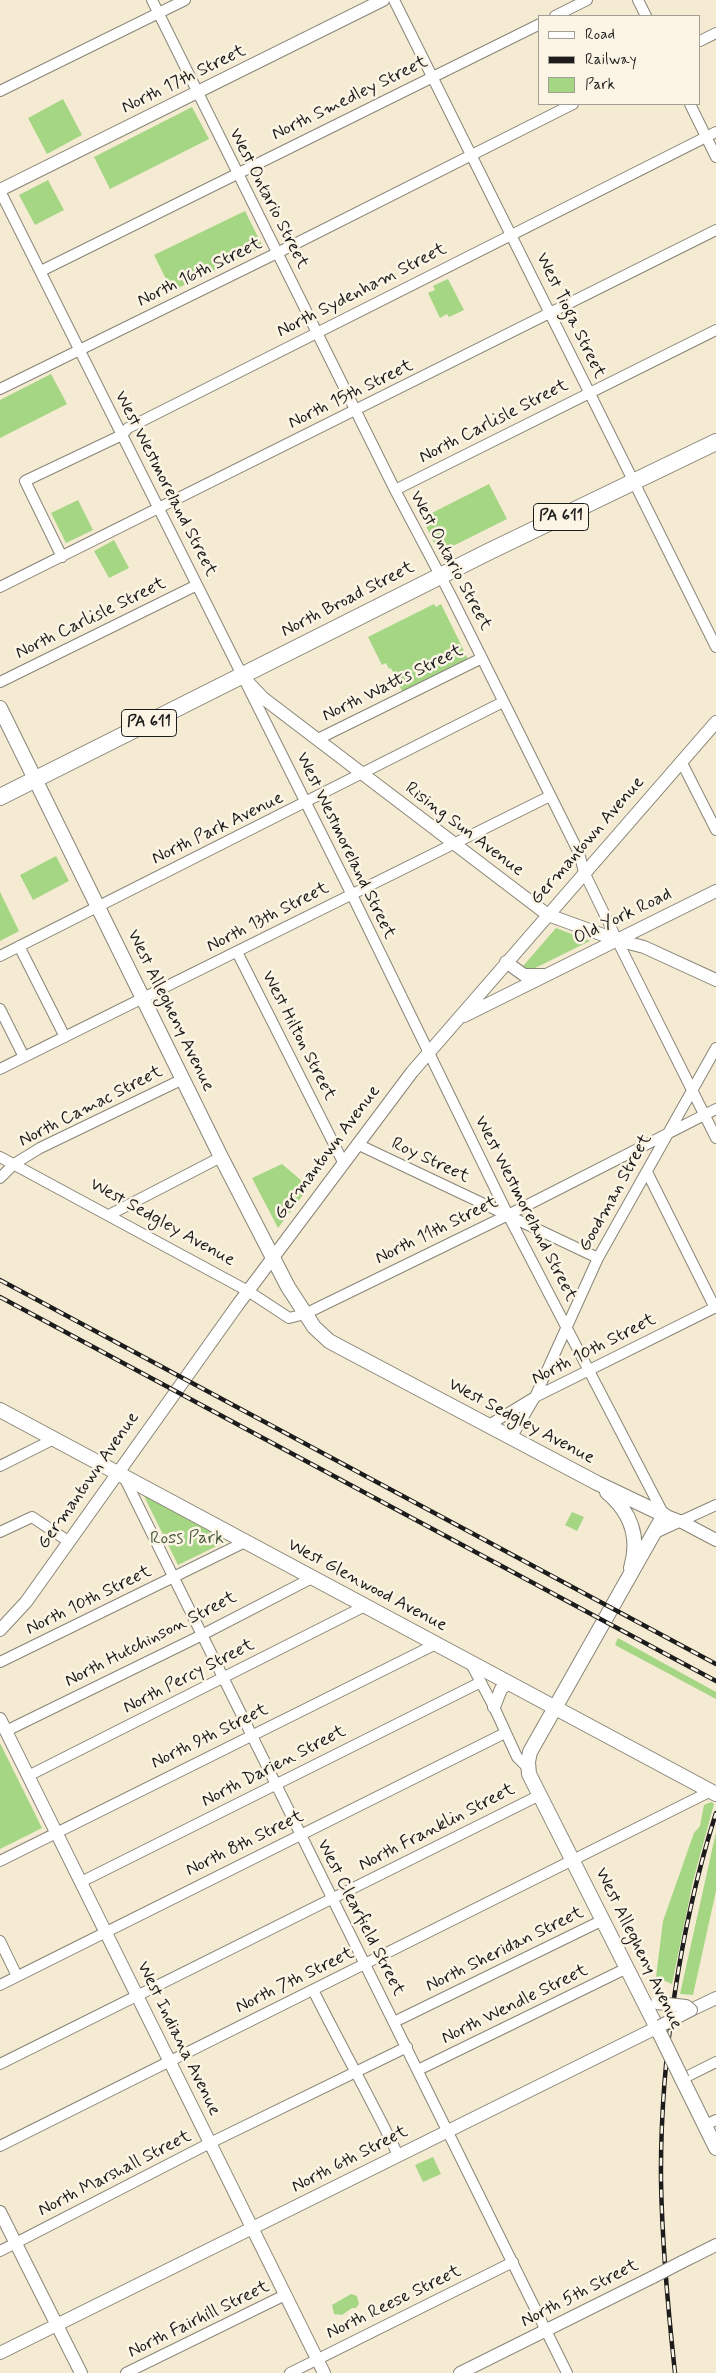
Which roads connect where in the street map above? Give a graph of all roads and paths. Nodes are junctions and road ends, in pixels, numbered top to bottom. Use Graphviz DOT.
graph roads {
  1 [pos="152,0"];
  2 [pos="185,0"];
  3 [pos="383,0"];
  4 [pos="394,0"];
  5 [pos="587,0"];
  6 [pos="638,0"];
  7 [pos="158,13"];
  8 [pos="556,15"];
  9 [pos="646,15"];
  10 [pos="538,25"];
  11 [pos="716,33"];
  12 [pos="701,40"];
  13 [pos="432,77"];
  14 [pos="0,92"];
  15 [pos="197,93"];
  16 [pos="571,105"];
  17 [pos="690,105"];
  18 [pos="716,132"];
  19 [pos="706,137"];
  20 [pos="471,154"];
  21 [pos="716,156"];
  22 [pos="237,173"];
  23 [pos="0,191"];
  24 [pos="716,230"];
  25 [pos="511,234"];
  26 [pos="278,253"];
  27 [pos="41,271"];
  28 [pos="551,314"];
  29 [pos="716,330"];
  30 [pos="316,332"];
  31 [pos="80,350"];
  32 [pos="0,389"];
  33 [pos="590,393"];
  34 [pos="356,411"];
  35 [pos="122,435"];
  36 [pos="716,442"];
  37 [pos="634,482"];
  38 [pos="395,490"];
  39 [pos="159,508"];
  40 [pos="62,557"];
  41 [pos="440,576"];
  42 [pos="197,585"];
  43 [pos="0,587"];
  44 [pos="716,647"];
  45 [pos="482,658"];
  46 [pos="243,677"];
  47 [pos="0,682"];
  48 [pos="503,702"];
  49 [pos="0,708"];
  50 [pos="716,722"];
  51 [pos="4,724"];
  52 [pos="318,739"];
  53 [pos="681,761"];
  54 [pos="362,774"];
  55 [pos="35,780"];
  56 [pos="550,796"];
  57 [pos="0,797"];
  58 [pos="306,804"];
  59 [pos="716,830"];
  60 [pos="454,844"];
  61 [pos="584,872"];
  62 [pos="716,891"];
  63 [pos="352,895"];
  64 [pos="97,907"];
  65 [pos="548,915"];
  66 [pos="616,940"];
  67 [pos="20,946"];
  68 [pos="237,952"];
  69 [pos="0,956"];
  70 [pos="506,962"];
  71 [pos="545,975"];
  72 [pos="716,980"];
  73 [pos="144,999"];
  74 [pos="0,1009"];
  75 [pos="454,1023"];
  76 [pos="64,1037"];
  77 [pos="716,1048"];
  78 [pos="429,1052"];
  79 [pos="24,1057"];
  80 [pos="0,1069"];
  81 [pos="183,1079"];
  82 [pos="692,1091"];
  83 [pos="716,1109"];
  84 [pos="704,1114"];
  85 [pos="669,1132"];
  86 [pos="716,1138"];
  87 [pos="357,1144"];
  88 [pos="0,1157"];
  89 [pos="221,1157"];
  90 [pos="343,1162"];
  91 [pos="14,1164"];
  92 [pos="647,1172"];
  93 [pos="0,1178"];
  94 [pos="109,1215"];
  95 [pos="508,1215"];
  96 [pos="273,1257"];
  97 [pos="598,1258"];
  98 [pos="248,1291"];
  99 [pos="715,1308"];
  100 [pos="305,1314"];
  101 [pos="314,1327"];
  102 [pos="567,1327"];
  103 [pos="588,1371"];
  104 [pos="535,1397"];
  105 [pos="0,1410"];
  106 [pos="489,1425"];
  107 [pos="511,1438"];
  108 [pos="54,1439"];
  109 [pos="0,1466"];
  110 [pos="120,1475"];
  111 [pos="597,1483"];
  112 [pos="716,1505"];
  113 [pos="664,1515"];
  114 [pos="682,1522"];
  115 [pos="0,1532"];
  116 [pos="653,1534"];
  117 [pos="716,1540"];
  118 [pos="68,1541"];
  119 [pos="245,1542"];
  120 [pos="173,1578"];
  121 [pos="312,1578"];
  122 [pos="626,1581"];
  123 [pos="365,1606"];
  124 [pos="0,1630"];
  125 [pos="200,1634"];
  126 [pos="436,1644"];
  127 [pos="0,1662"];
  128 [pos="470,1662"];
  129 [pos="222,1678"];
  130 [pos="481,1682"];
  131 [pos="509,1683"];
  132 [pos="494,1707"];
  133 [pos="556,1708"];
  134 [pos="3,1725"];
  135 [pos="505,1733"];
  136 [pos="251,1735"];
  137 [pos="528,1768"];
  138 [pos="28,1776"];
  139 [pos="276,1784"];
  140 [pos="714,1793"];
  141 [pos="540,1795"];
  142 [pos="56,1832"];
  143 [pos="300,1835"];
  144 [pos="0,1861"];
  145 [pos="574,1861"];
  146 [pos="81,1882"];
  147 [pos="332,1899"];
  148 [pos="603,1920"];
  149 [pos="105,1932"];
  150 [pos="0,1941"];
  151 [pos="365,1964"];
  152 [pos="627,1968"];
  153 [pos="17,1976"];
  154 [pos="0,1984"];
  155 [pos="313,1990"];
  156 [pos="137,1995"];
  157 [pos="716,1998"];
  158 [pos="650,2003"];
  159 [pos="690,2010"];
  160 [pos="394,2022"];
  161 [pos="659,2029"];
  162 [pos="407,2047"];
  163 [pos="169,2060"];
  164 [pos="716,2062"];
  165 [pos="0,2064"];
  166 [pos="418,2070"];
  167 [pos="355,2073"];
  168 [pos="682,2079"];
  169 [pos="710,2123"];
  170 [pos="448,2131"];
  171 [pos="210,2144"];
  172 [pos="0,2146"];
  173 [pos="716,2148"];
  174 [pos="398,2155"];
  175 [pos="0,2212"];
  176 [pos="252,2228"];
  177 [pos="15,2243"];
  178 [pos="716,2246"];
  179 [pos="0,2251"];
  180 [pos="512,2262"];
  181 [pos="285,2295"];
  182 [pos="57,2325"];
  183 [pos="546,2330"];
  184 [pos="0,2353"];
  185 [pos="317,2359"];
  186 [pos="81,2373"];
  187 [pos="126,2373"];
  188 [pos="290,2373"];
  189 [pos="324,2373"];
  190 [pos="460,2373"];
  191 [pos="567,2373"];
  1 -- 7 [label="street, West Ontario Street"];
  2 -- 7 [label="street"];
  3 -- 15 [label="street, North 17th Street"];
  4 -- 13 [label="street, West Tioga Street"];
  5 -- 8 [label="street"];
  6 -- 9 [label="street"];
  7 -- 14 [label="street"];
  7 -- 15 [label="street, West Ontario Street"];
  10 -- 13 [label="street, North Smedley Street"];
  11 -- 12 [label="street"];
  13 -- 20 [label="street, West Tioga Street"];
  13 -- 22 [label="street, North Smedley Street"];
  15 -- 22 [label="street, West Ontario Street"];
  15 -- 23 [label="street, North 17th Street"];
  16 -- 20 [label="street, North 16th Street"];
  17 -- 19 [label="street"];
  18 -- 19 [label="street, North Sydenham Street"];
  19 -- 21 [label="street"];
  19 -- 25 [label="street, North Sydenham Street"];
  20 -- 25 [label="street, West Tioga Street"];
  20 -- 26 [label="street, North 16th Street"];
  22 -- 26 [label="street, West Ontario Street"];
  22 -- 27 [label="street, North Smedley Street"];
  23 -- 27 [label="street, West Westmoreland Street"];
  24 -- 28 [label="street, North 15th Street"];
  25 -- 28 [label="street, West Tioga Street"];
  25 -- 30 [label="street, North Sydenham Street"];
  26 -- 30 [label="street, West Ontario Street"];
  26 -- 31 [label="street, North 16th Street"];
  27 -- 31 [label="street, West Westmoreland Street"];
  28 -- 33 [label="street, West Tioga Street"];
  28 -- 34 [label="street, North 15th Street"];
  29 -- 33 [label="street, North Carlisle Street"];
  30 -- 34 [label="street, West Ontario Street"];
  30 -- 35 [label="street, North Sydenham Street"];
  31 -- 32 [label="street, North 16th Street"];
  31 -- 35 [label="street, West Westmoreland Street"];
  33 -- 37 [label="street, West Tioga Street"];
  33 -- 38 [label="street, North Carlisle Street"];
  34 -- 38 [label="street, West Ontario Street"];
  34 -- 39 [label="street, North 15th Street"];
  35 -- 39 [label="street, West Westmoreland Street"];
  35 -- 40 [label="street, North Sydenham Street"];
  36 -- 37 [label="main road, North Broad Street / PA 611"];
  37 -- 41 [label="main road, North Broad Street / PA 611"];
  37 -- 44 [label="street, West Tioga Street"];
  38 -- 41 [label="street, West Ontario Street"];
  39 -- 40 [label="street, North 15th Street"];
  39 -- 42 [label="street, West Westmoreland Street"];
  40 -- 43 [label="street, North 15th Street"];
  41 -- 45 [label="street, West Ontario Street"];
  41 -- 46 [label="main road, North Broad Street / PA 611"];
  42 -- 46 [label="street, West Westmoreland Street"];
  42 -- 47 [label="street, North Carlisle Street"];
  45 -- 48 [label="street, West Ontario Street"];
  45 -- 52 [label="street, North Watts Street"];
  46 -- 52 [label="street, Rising Sun Avenue"];
  46 -- 55 [label="main road, North Broad Street / PA 611"];
  46 -- 58 [label="street, West Westmoreland Street"];
  48 -- 54 [label="street, North Park Avenue"];
  48 -- 56 [label="street, West Ontario Street"];
  49 -- 51 [label="main road, West Allegheny Avenue"];
  50 -- 53 [label="street, Germantown Avenue"];
  51 -- 55 [label="main road, West Allegheny Avenue"];
  52 -- 54 [label="street, Rising Sun Avenue"];
  53 -- 59 [label="street"];
  53 -- 61 [label="street, Germantown Avenue"];
  54 -- 58 [label="street, North Park Avenue"];
  54 -- 60 [label="street, Rising Sun Avenue"];
  55 -- 57 [label="main road, North Broad Street / PA 611"];
  55 -- 64 [label="main road, West Allegheny Avenue"];
  56 -- 60 [label="street, North 13th Street"];
  56 -- 61 [label="street, West Ontario Street"];
  58 -- 63 [label="street, West Westmoreland Street"];
  58 -- 64 [label="street, North Park Avenue"];
  60 -- 63 [label="street, North 13th Street"];
  60 -- 65 [label="street, Rising Sun Avenue"];
  61 -- 65 [label="street, Germantown Avenue"];
  61 -- 66 [label="street, West Ontario Street"];
  62 -- 66 [label="street, Old York Road"];
  63 -- 68 [label="street, North 13th Street"];
  63 -- 78 [label="street, West Westmoreland Street"];
  64 -- 67 [label="street, North Park Avenue"];
  64 -- 73 [label="main road, West Allegheny Avenue"];
  65 -- 66 [label="street, Rising Sun Avenue"];
  65 -- 70 [label="street, Germantown Avenue"];
  66 -- 71 [label="street, Old York Road"];
  66 -- 72 [label="street, Rising Sun Avenue"];
  66 -- 82 [label="street, West Ontario Street"];
  67 -- 69 [label="street, North Park Avenue"];
  67 -- 76 [label="street"];
  68 -- 73 [label="street, North 13th Street"];
  68 -- 90 [label="street, West Hilton Street"];
  70 -- 71 [label="street"];
  70 -- 75 [label="street, Germantown Avenue"];
  71 -- 75 [label="street, Old York Road"];
  73 -- 76 [label="street, North 13th Street"];
  73 -- 81 [label="main road, West Allegheny Avenue"];
  74 -- 79 [label="street"];
  75 -- 78 [label="street, Germantown Avenue"];
  76 -- 79 [label="street, North 13th Street"];
  77 -- 82 [label="street, Goodman Street"];
  78 -- 87 [label="street, Germantown Avenue"];
  78 -- 95 [label="street, West Westmoreland Street"];
  79 -- 80 [label="street, North 13th Street"];
  81 -- 89 [label="main road, West Allegheny Avenue"];
  81 -- 91 [label="street, North Camac Street"];
  82 -- 84 [label="street, West Ontario Street"];
  82 -- 85 [label="street, Goodman Street"];
  83 -- 84 [label="street, North 11th Street"];
  84 -- 85 [label="street, North 11th Street"];
  84 -- 86 [label="street, West Ontario Street"];
  85 -- 92 [label="street, Goodman Street"];
  85 -- 95 [label="street, North 11th Street"];
  87 -- 90 [label="street, Germantown Avenue"];
  87 -- 95 [label="street, Roy Street"];
  88 -- 91 [label="street, West Sedgley Avenue"];
  89 -- 94 [label="street"];
  89 -- 96 [label="main road, West Allegheny Avenue"];
  90 -- 96 [label="street, Germantown Avenue"];
  91 -- 93 [label="street, North Camac Street"];
  91 -- 94 [label="street, West Sedgley Avenue"];
  92 -- 97 [label="street, Goodman Street"];
  92 -- 99 [label="street"];
  94 -- 98 [label="street, West Sedgley Avenue"];
  95 -- 97 [label="street, Roy Street"];
  95 -- 100 [label="street, North 11th Street"];
  95 -- 102 [label="street, West Westmoreland Street"];
  96 -- 98 [label="street, Germantown Avenue"];
  96 -- 100 [label="main road, West Allegheny Avenue"];
  97 -- 102 [label="street, Goodman Street"];
  98 -- 100 [label="street, West Sedgley Avenue"];
  98 -- 110 [label="street, Germantown Avenue"];
  99 -- 103 [label="street, North 10th Street"];
  100 -- 101 [label="main road, West Allegheny Avenue"];
  101 -- 106 [label="main road, West Sedgley Avenue"];
  102 -- 103 [label="street, West Westmoreland Street"];
  102 -- 104 [label="street, Goodman Street"];
  103 -- 104 [label="street, North 10th Street"];
  103 -- 113 [label="street, West Westmoreland Street"];
  104 -- 106 [label="street, North 10th Street"];
  104 -- 107 [label="street, Goodman Street"];
  105 -- 108 [label="main road, West Glenwood Avenue"];
  106 -- 107 [label="main road, West Sedgley Avenue"];
  107 -- 111 [label="main road, West Sedgley Avenue"];
  108 -- 109 [label="street"];
  108 -- 110 [label="main road, West Glenwood Avenue"];
  110 -- 118 [label="street, Germantown Avenue"];
  110 -- 119 [label="main road, West Glenwood Avenue"];
  110 -- 120 [label="street, West Clearfield Street"];
  111 -- 113 [label="main road, West Sedgley Avenue"];
  111 -- 122 [label="main road"];
  112 -- 114 [label="street"];
  113 -- 114 [label="street, West Sedgley Avenue"];
  113 -- 116 [label="main road"];
  114 -- 116 [label="street"];
  114 -- 117 [label="street, West Sedgley Avenue"];
  115 -- 118 [label="street"];
  116 -- 122 [label="main road"];
  118 -- 124 [label="street, Germantown Avenue"];
  119 -- 120 [label="street, North 10th Street"];
  119 -- 121 [label="main road, West Glenwood Avenue"];
  120 -- 125 [label="street, West Clearfield Street"];
  120 -- 127 [label="street, North 10th Street"];
  121 -- 123 [label="main road, West Glenwood Avenue"];
  121 -- 125 [label="street, North Hutchinson Street"];
  122 -- 133 [label="main road"];
  123 -- 126 [label="main road, West Glenwood Avenue"];
  123 -- 129 [label="street, North Percy Street"];
  125 -- 129 [label="street, West Clearfield Street"];
  125 -- 134 [label="street, North Hutchinson Street"];
  126 -- 128 [label="main road, West Glenwood Avenue"];
  126 -- 136 [label="street, North 9th Street"];
  128 -- 130 [label="street, West Allegheny Avenue"];
  128 -- 131 [label="main road, West Glenwood Avenue"];
  129 -- 136 [label="street, West Clearfield Street"];
  129 -- 138 [label="street, North Percy Street"];
  130 -- 132 [label="street, West Allegheny Avenue"];
  130 -- 139 [label="street, North Darien Street"];
  131 -- 132 [label="street"];
  131 -- 133 [label="main road, West Glenwood Avenue"];
  132 -- 135 [label="street, West Allegheny Avenue"];
  133 -- 137 [label="main road"];
  133 -- 140 [label="main road, West Glenwood Avenue"];
  134 -- 138 [label="street, West Indiana Avenue"];
  135 -- 137 [label="street, West Allegheny Avenue"];
  135 -- 143 [label="street, North 8th Street"];
  136 -- 139 [label="street, West Clearfield Street"];
  136 -- 142 [label="street, North 9th Street"];
  137 -- 141 [label="main road, West Allegheny Avenue"];
  138 -- 142 [label="street, West Indiana Avenue"];
  139 -- 143 [label="street, West Clearfield Street"];
  139 -- 146 [label="street, North Darien Street"];
  140 -- 145 [label="street, North 7th Street"];
  141 -- 145 [label="main road, West Allegheny Avenue"];
  141 -- 147 [label="street, North Franklin Street"];
  142 -- 144 [label="street, North 9th Street"];
  142 -- 146 [label="street, West Indiana Avenue"];
  143 -- 147 [label="street, West Clearfield Street"];
  143 -- 149 [label="street, North 8th Street"];
  145 -- 148 [label="main road, West Allegheny Avenue"];
  145 -- 151 [label="street, North 7th Street"];
  146 -- 149 [label="street, West Indiana Avenue"];
  147 -- 151 [label="street, West Clearfield Street"];
  147 -- 156 [label="street, North Franklin Street"];
  148 -- 152 [label="main road, West Allegheny Avenue"];
  148 -- 160 [label="street, North Sheridan Street"];
  149 -- 153 [label="street, North 8th Street"];
  149 -- 156 [label="street, West Indiana Avenue"];
  150 -- 153 [label="street"];
  151 -- 155 [label="street, North 7th Street"];
  151 -- 160 [label="street, West Clearfield Street"];
  152 -- 158 [label="main road, West Allegheny Avenue"];
  152 -- 166 [label="street, North Wendle Street"];
  153 -- 154 [label="street, North 8th Street"];
  155 -- 163 [label="street, North 7th Street"];
  155 -- 167 [label="street"];
  156 -- 163 [label="street, West Indiana Avenue"];
  156 -- 165 [label="street, North Franklin Street"];
  157 -- 159 [label="street, North 6th Street"];
  158 -- 159 [label="street, bridge"];
  158 -- 161 [label="main road, West Allegheny Avenue"];
  159 -- 161 [label="street, North 6th Street, bridge"];
  160 -- 162 [label="street, West Clearfield Street"];
  161 -- 168 [label="main road, West Allegheny Avenue, bridge"];
  161 -- 170 [label="street, North 6th Street"];
  162 -- 166 [label="street, West Clearfield Street"];
  162 -- 167 [label="street, North Marshall Street"];
  163 -- 171 [label="street, West Indiana Avenue"];
  163 -- 172 [label="street, North 7th Street"];
  164 -- 168 [label="street"];
  166 -- 170 [label="street, West Clearfield Street"];
  167 -- 171 [label="street, North Marshall Street"];
  167 -- 174 [label="street"];
  168 -- 169 [label="main road, West Allegheny Avenue"];
  169 -- 173 [label="main road, West Allegheny Avenue"];
  170 -- 174 [label="street, North 6th Street"];
  170 -- 180 [label="street, West Clearfield Street"];
  171 -- 176 [label="street, West Indiana Avenue"];
  171 -- 177 [label="street, North Marshall Street"];
  174 -- 176 [label="street, North 6th Street"];
  175 -- 177 [label="street"];
  176 -- 181 [label="street, West Indiana Avenue"];
  176 -- 182 [label="street, North 6th Street"];
  177 -- 179 [label="street, North Marshall Street"];
  177 -- 182 [label="street"];
  178 -- 183 [label="street, North 5th Street, bridge"];
  180 -- 183 [label="street, West Clearfield Street"];
  180 -- 185 [label="street, North Reese Street"];
  181 -- 185 [label="street, West Indiana Avenue"];
  181 -- 187 [label="street, North Fairhill Street"];
  182 -- 184 [label="street, North 6th Street"];
  182 -- 186 [label="street"];
  183 -- 190 [label="street, North 5th Street"];
  183 -- 191 [label="street, West Clearfield Street"];
  185 -- 188 [label="street, North Reese Street"];
  185 -- 189 [label="street, West Indiana Avenue"];
}
